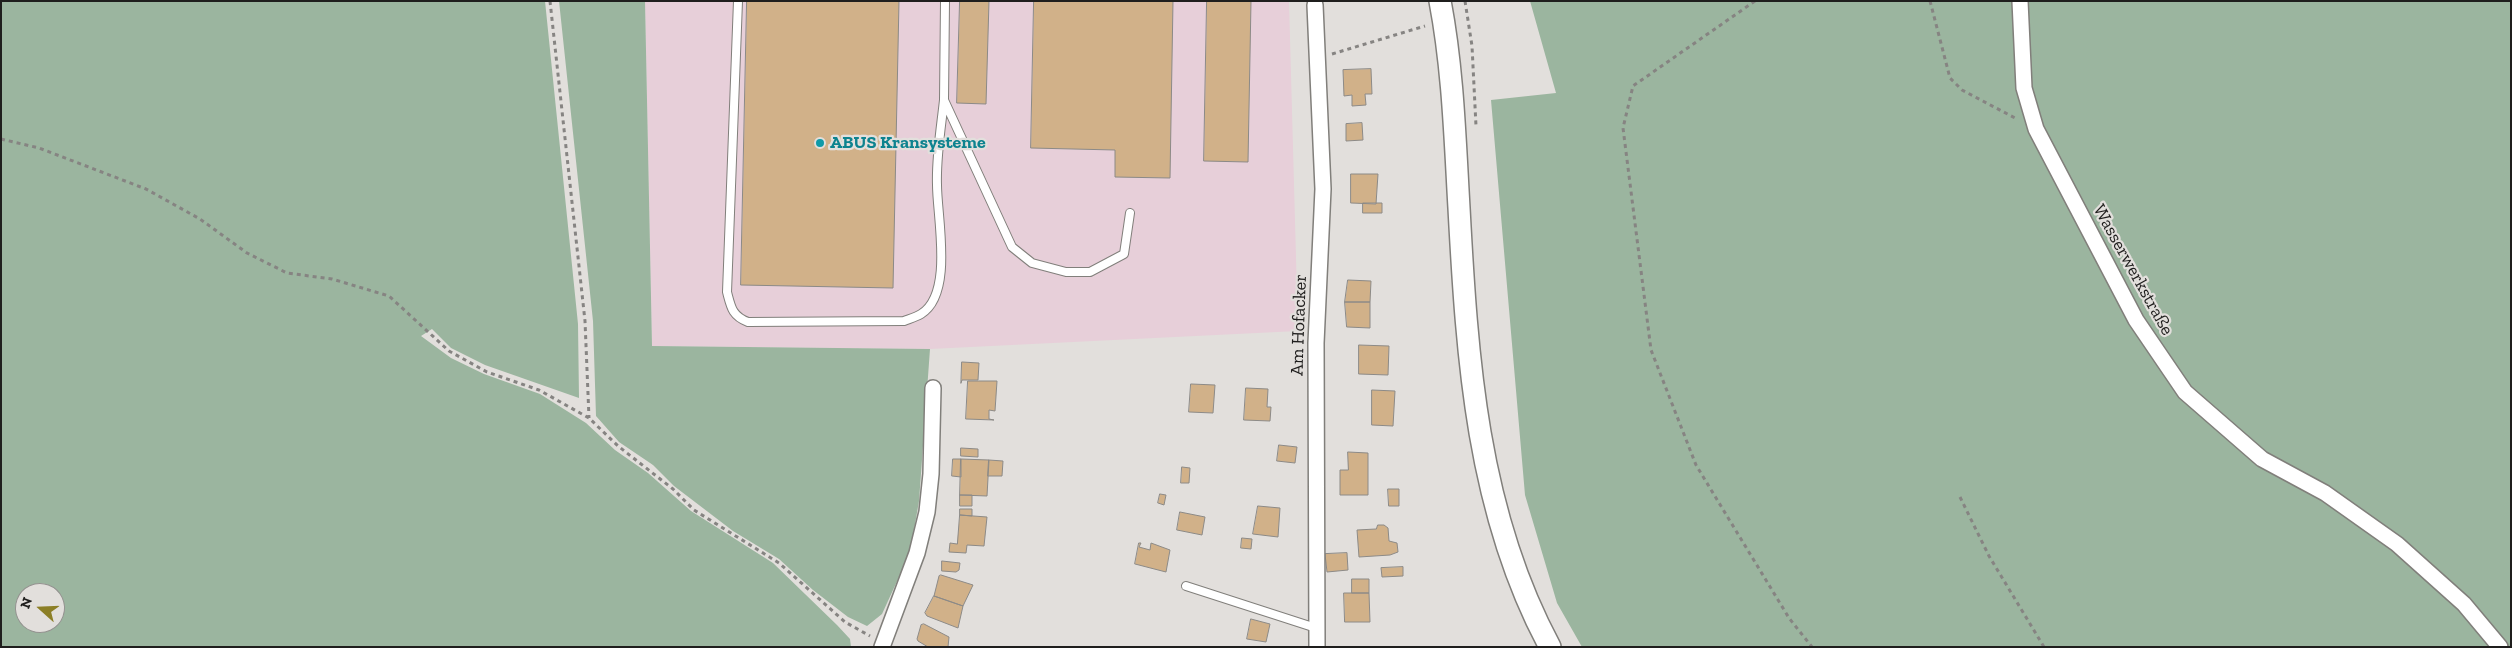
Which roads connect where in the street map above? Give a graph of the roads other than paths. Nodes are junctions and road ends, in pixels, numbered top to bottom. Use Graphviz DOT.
graph roads {
  1 [pos="738,1"];
  2 [pos="945,1"];
  3 [pos="2020,1"];
  4 [pos="1315,4"];
  5 [pos="1442,11"];
  6 [pos="944,100"];
  7 [pos="1130,213"];
  8 [pos="933,388"];
  9 [pos="1186,586"];
  10 [pos="1316,628"];
  11 [pos="885,646"];
  12 [pos="1316,647"];
  13 [pos="1550,647"];
  14 [pos="2500,647"];
  1 -- 6 [label="lane"];
  2 -- 6 [label="lane"];
  3 -- 14 [label="street, Wasserwerkstraße"];
  4 -- 10 [label="street, Am Hofacker"];
  5 -- 13 [label="main road"];
  6 -- 7 [label="lane"];
  8 -- 11 [label="street"];
  9 -- 10 [label="lane"];
  10 -- 12 [label="street, Am Hofacker"];
}
